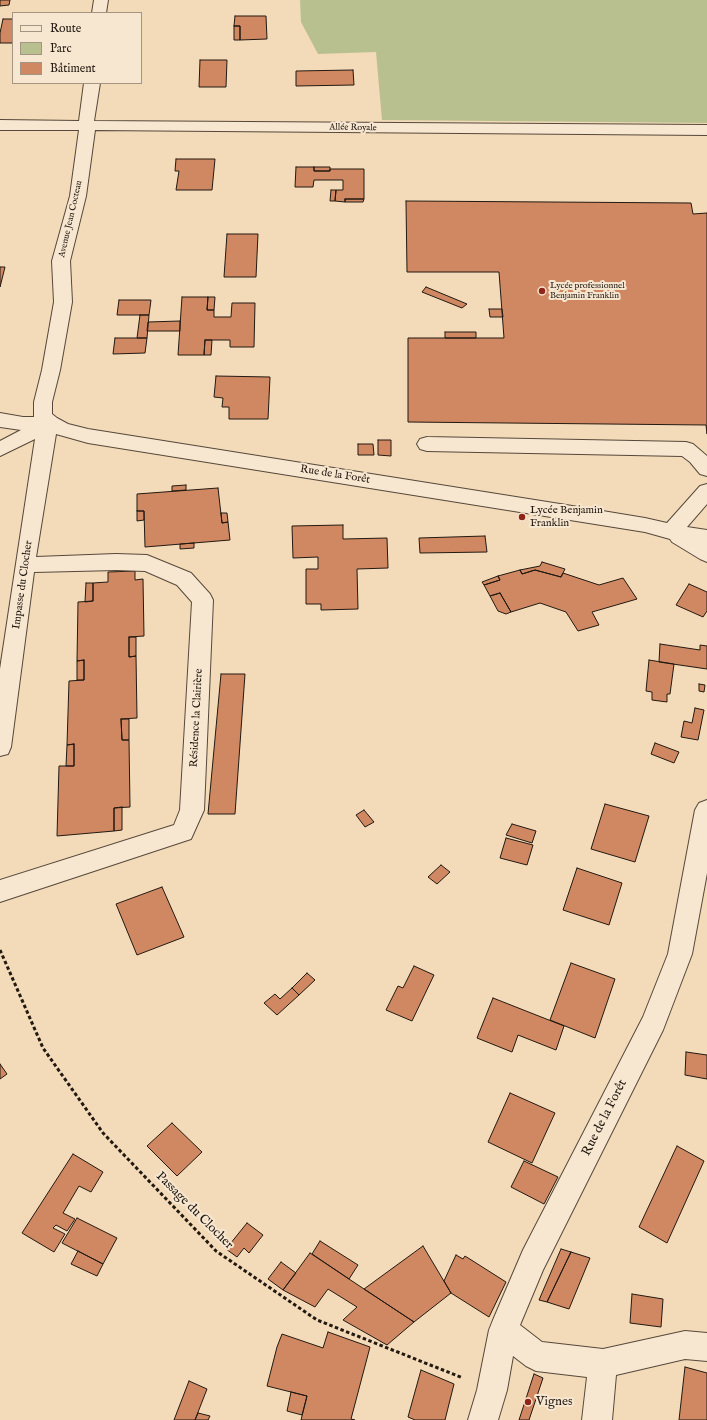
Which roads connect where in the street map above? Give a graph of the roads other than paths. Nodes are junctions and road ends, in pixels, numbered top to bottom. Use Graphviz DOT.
graph roads {
  1 [pos="101,0"];
  2 [pos="99,12"];
  3 [pos="92,84"];
  4 [pos="0,125"];
  5 [pos="87,125"];
  6 [pos="707,130"];
  7 [pos="0,420"];
  8 [pos="50,423"];
  9 [pos="427,444"];
  10 [pos="0,450"];
  11 [pos="707,469"];
  12 [pos="707,491"];
  13 [pos="671,532"];
  14 [pos="707,537"];
  15 [pos="707,554"];
  16 [pos="25,565"];
  17 [pos="0,748"];
  18 [pos="707,810"];
  19 [pos="0,891"];
  20 [pos="503,1330"];
  21 [pos="707,1347"];
  22 [pos="603,1364"];
  23 [pos="483,1420"];
  24 [pos="597,1420"];
  1 -- 2 [label="street"];
  3 -- 5 [label="street, Avenue Jean Cocteau"];
  4 -- 5 [label="street, Allée Royale"];
  5 -- 6 [label="street, Allée Royale"];
  5 -- 8 [label="street, Avenue Jean Cocteau"];
  7 -- 8 [label="street, Rue de la Forêt"];
  8 -- 10 [label="street"];
  8 -- 13 [label="street, Rue de la Forêt"];
  8 -- 16 [label="street, Impasse du Clocher"];
  9 -- 11 [label="street"];
  12 -- 13 [label="street"];
  13 -- 14 [label="street, Rue de la Forêt"];
  13 -- 15 [label="street, Rue de la Forêt"];
  16 -- 17 [label="street, Impasse du Clocher"];
  16 -- 19 [label="street, Résidence la Clairière"];
  18 -- 20 [label="street, Rue de la Forêt"];
  20 -- 22 [label="street"];
  20 -- 23 [label="street, Rue de la Forêt"];
  21 -- 22 [label="street"];
  22 -- 24 [label="street"];
}
